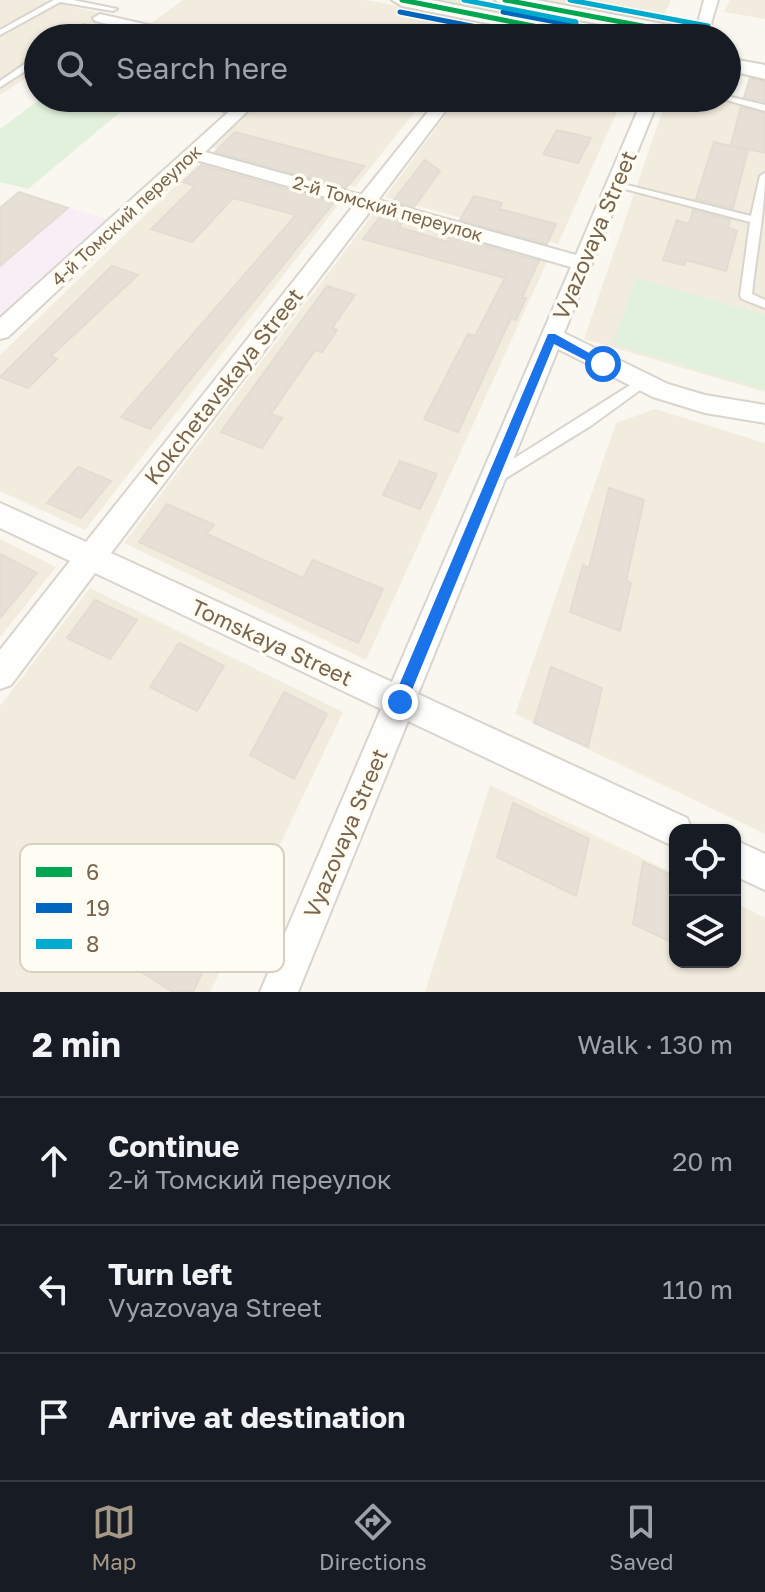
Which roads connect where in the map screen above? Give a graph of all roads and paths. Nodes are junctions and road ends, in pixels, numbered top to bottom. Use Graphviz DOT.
graph roads {
  1 [pos="59,0"];
  2 [pos="402,0"];
  3 [pos="711,0"];
  4 [pos="118,4"];
  5 [pos="506,10"];
  6 [pos="100,18"];
  7 [pos="91,24"];
  8 [pos="126,24"];
  9 [pos="550,24"];
  10 [pos="602,24"];
  11 [pos="706,24"];
  12 [pos="0,33"];
  13 [pos="741,67"];
  14 [pos="24,69"];
  15 [pos="765,72"];
  16 [pos="0,85"];
  17 [pos="741,102"];
  18 [pos="765,108"];
  19 [pos="238,112"];
  20 [pos="436,112"];
  21 [pos="645,112"];
  22 [pos="193,154"];
  23 [pos="765,176"];
  24 [pos="615,185"];
  25 [pos="366,202"];
  26 [pos="755,220"];
  27 [pos="582,263"];
  28 [pos="765,304"];
  29 [pos="0,331"];
  30 [pos="552,337"];
  31 [pos="643,382"];
  32 [pos="765,414"];
  33 [pos="492,480"];
  34 [pos="0,515"];
  35 [pos="91,557"];
  36 [pos="0,674"];
  37 [pos="400,702"];
  38 [pos="669,827"];
  39 [pos="741,861"];
  40 [pos="765,872"];
  41 [pos="279,992"];
  1 -- 4 [label="lane"];
  1 -- 12 [label="lane"];
  2 -- 5 [label="street"];
  3 -- 11 [label="street"];
  4 -- 6 [label="street"];
  5 -- 9 [label="street"];
  5 -- 10 [label="street"];
  6 -- 7 [label="street"];
  6 -- 8 [label="street"];
  13 -- 15 [label="street"];
  14 -- 16 [label="lane"];
  17 -- 18 [label="lane"];
  19 -- 22 [label="street, 4-й Томский переулок"];
  20 -- 25 [label="street, Kokchetavskaya Street"];
  21 -- 24 [label="street, Vyazovaya Street"];
  22 -- 25 [label="street, 2-й Томский переулок"];
  22 -- 29 [label="street, 4-й Томский переулок"];
  23 -- 26 [label="lane"];
  24 -- 26 [label="lane"];
  24 -- 27 [label="street, Vyazovaya Street"];
  25 -- 27 [label="street, 2-й Томский переулок"];
  25 -- 35 [label="street, Kokchetavskaya Street"];
  26 -- 28 [label="lane"];
  27 -- 30 [label="street, Vyazovaya Street"];
  30 -- 31 [label="street"];
  30 -- 33 [label="street, Vyazovaya Street"];
  31 -- 32 [label="street"];
  31 -- 33 [label="lane"];
  33 -- 37 [label="street, Vyazovaya Street"];
  34 -- 35 [label="street, Tomskaya Street"];
  35 -- 36 [label="street, Kokchetavskaya Street"];
  35 -- 37 [label="street, Tomskaya Street"];
  37 -- 38 [label="street, Tomskaya Street"];
  37 -- 41 [label="street, Vyazovaya Street"];
  39 -- 40 [label="street"];
}
